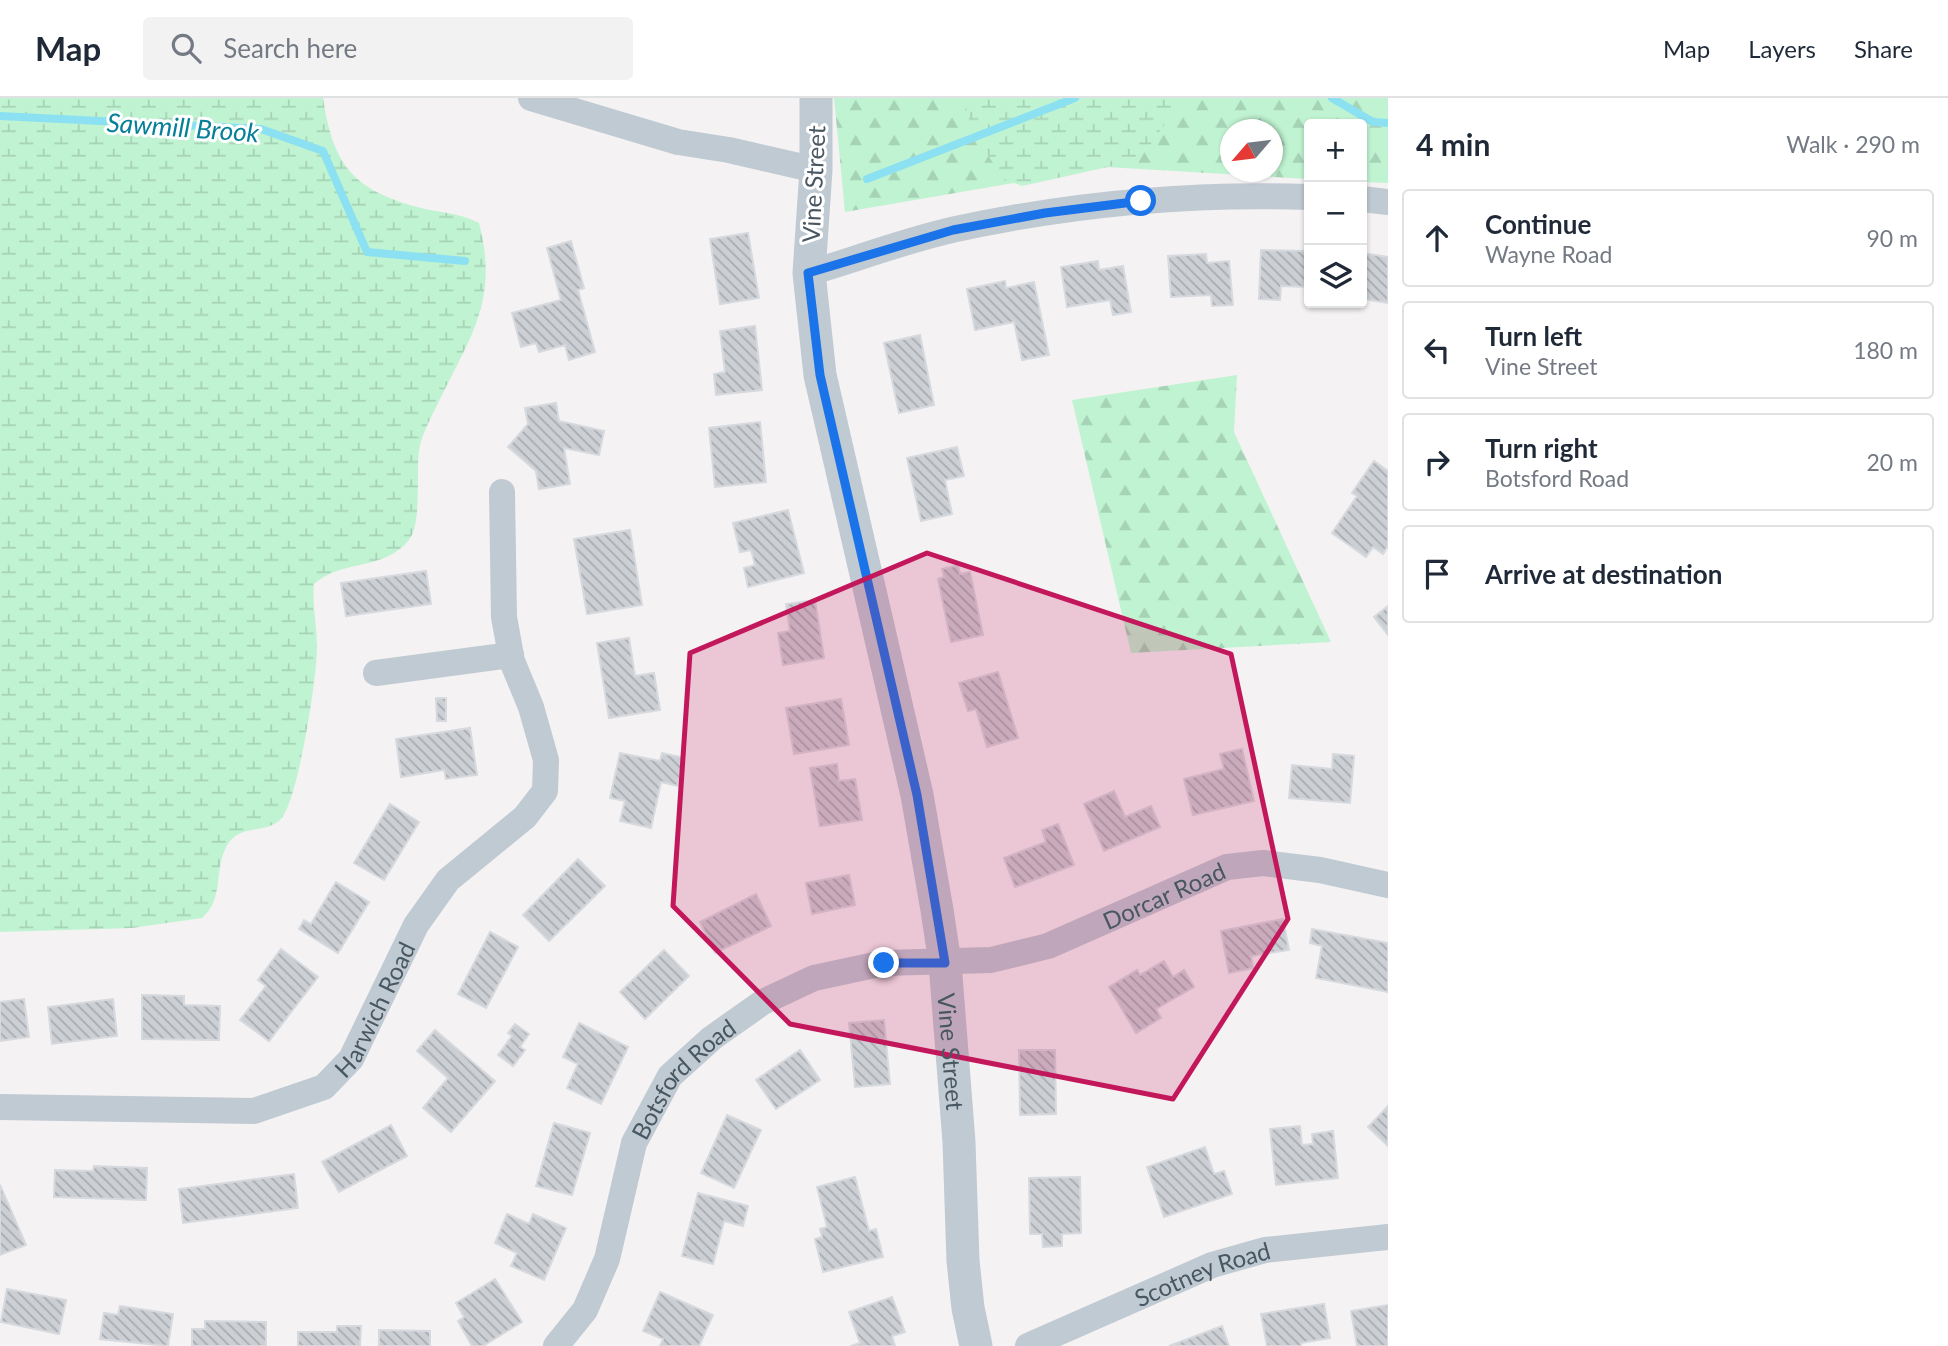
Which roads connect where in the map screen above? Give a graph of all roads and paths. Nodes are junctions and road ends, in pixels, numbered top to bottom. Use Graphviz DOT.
graph roads {
  1 [pos="531,98"];
  2 [pos="816,98"];
  3 [pos="816,170"];
  4 [pos="1304,197"];
  5 [pos="1367,200"];
  6 [pos="1388,202"];
  7 [pos="808,273"];
  8 [pos="502,492"];
  9 [pos="511,655"];
  10 [pos="376,673"];
  11 [pos="1388,885"];
  12 [pos="945,963"];
  13 [pos="0,1107"];
  14 [pos="1388,1237"];
  15 [pos="556,1346"];
  16 [pos="976,1346"];
  17 [pos="1028,1346"];
  1 -- 3 [label="street"];
  2 -- 3 [label="street, Vine Street"];
  3 -- 7 [label="street, Vine Street"];
  4 -- 7 [label="street"];
  5 -- 6 [label="street"];
  7 -- 12 [label="street, Vine Street"];
  8 -- 9 [label="street, Harwich Road"];
  9 -- 10 [label="street"];
  9 -- 13 [label="street, Harwich Road"];
  11 -- 12 [label="street, Dorcar Road"];
  12 -- 15 [label="street, Botsford Road"];
  12 -- 16 [label="street, Vine Street"];
  14 -- 17 [label="street, Scotney Road"];
}
